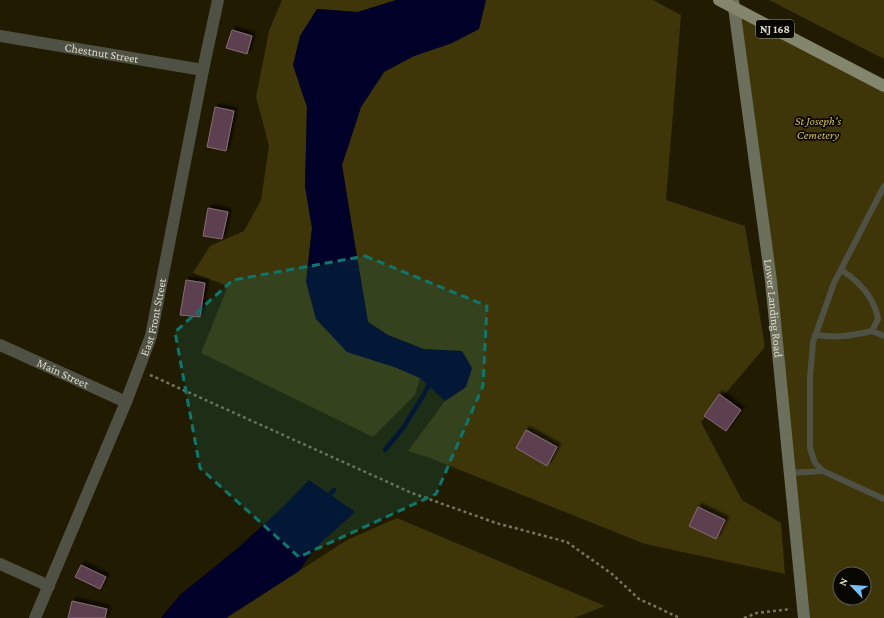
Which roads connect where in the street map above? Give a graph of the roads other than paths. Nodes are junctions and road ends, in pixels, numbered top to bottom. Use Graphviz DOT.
graph roads {
  1 [pos="218,0"];
  2 [pos="719,0"];
  3 [pos="734,4"];
  4 [pos="0,36"];
  5 [pos="203,70"];
  6 [pos="884,86"];
  7 [pos="884,186"];
  8 [pos="841,270"];
  9 [pos="881,321"];
  10 [pos="872,331"];
  11 [pos="815,335"];
  12 [pos="884,336"];
  13 [pos="0,345"];
  14 [pos="126,402"];
  15 [pos="823,471"];
  16 [pos="790,474"];
  17 [pos="884,499"];
  18 [pos="0,564"];
  19 [pos="49,586"];
  20 [pos="804,613"];
  21 [pos="35,618"];
  1 -- 5 [label="street, East Front Street"];
  2 -- 3 [label="main road, NJ 168"];
  3 -- 6 [label="main road, NJ 168"];
  3 -- 16 [label="main road, Lower Landing Road"];
  4 -- 5 [label="street, Chestnut Street"];
  5 -- 14 [label="street, East Front Street"];
  7 -- 8 [label="lane"];
  8 -- 9 [label="lane"];
  8 -- 11 [label="lane"];
  9 -- 10 [label="lane"];
  10 -- 11 [label="lane"];
  10 -- 12 [label="lane"];
  11 -- 15 [label="lane"];
  13 -- 14 [label="street, Main Street"];
  14 -- 19 [label="street, East Front Street"];
  15 -- 16 [label="lane"];
  15 -- 17 [label="lane"];
  16 -- 20 [label="main road, Lower Landing Road"];
  18 -- 19 [label="street"];
  19 -- 21 [label="street, East Front Street"];
}
